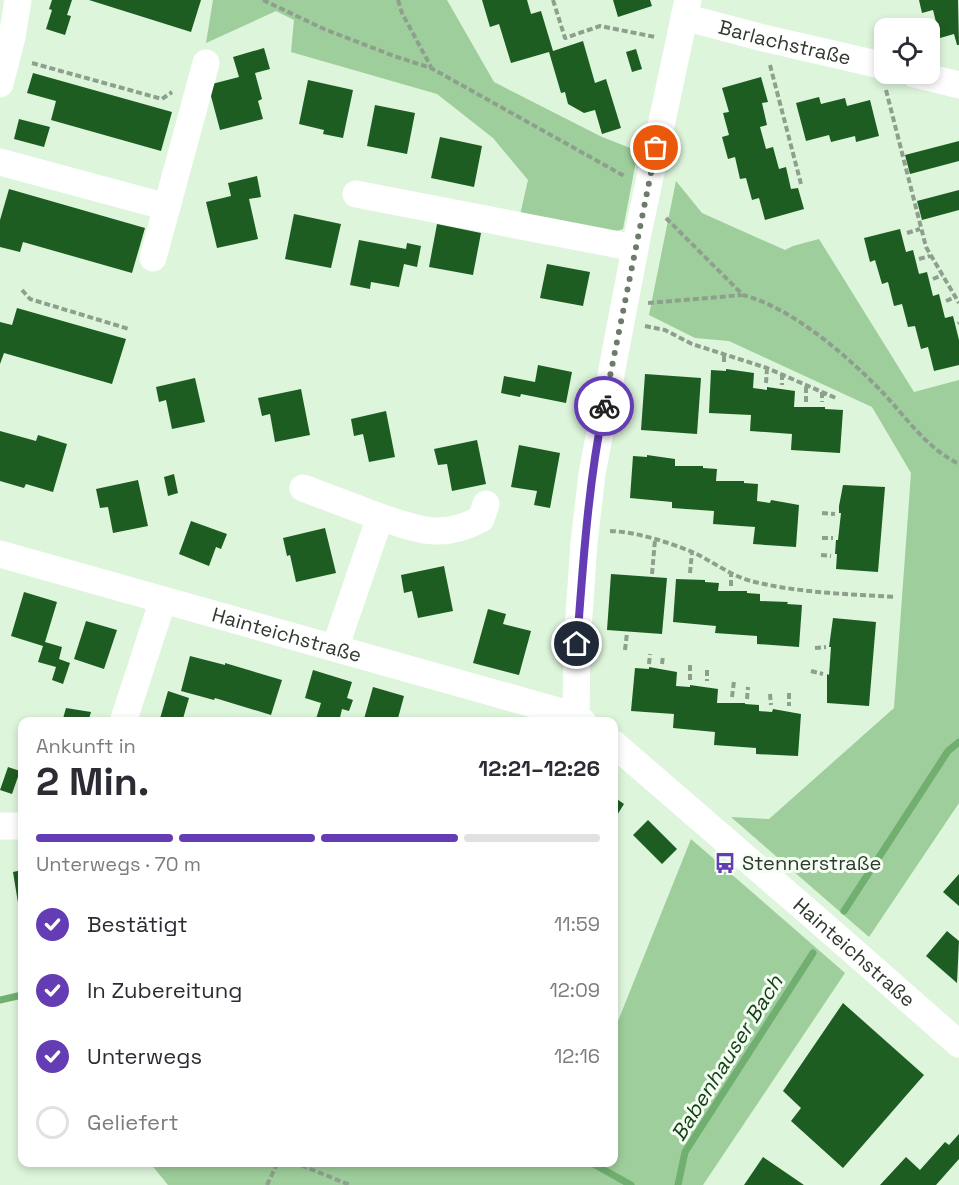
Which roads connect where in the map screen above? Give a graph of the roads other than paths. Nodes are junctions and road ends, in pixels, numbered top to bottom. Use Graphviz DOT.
graph roads {
  1 [pos="18,0"];
  2 [pos="684,20"];
  3 [pos="206,63"];
  4 [pos="874,64"];
  5 [pos="2,78"];
  6 [pos="940,80"];
  7 [pos="959,85"];
  8 [pos="0,162"];
  9 [pos="356,194"];
  10 [pos="167,207"];
  11 [pos="635,248"];
  12 [pos="153,258"];
  13 [pos="303,488"];
  14 [pos="486,504"];
  15 [pos="380,517"];
  16 [pos="0,554"];
  17 [pos="163,600"];
  18 [pos="335,648"];
  19 [pos="125,717"];
  20 [pos="567,717"];
  21 [pos="577,717"];
  22 [pos="618,747"];
  23 [pos="0,826"];
  24 [pos="18,826"];
  25 [pos="959,1044"];
  1 -- 5 [label="street"];
  2 -- 4 [label="street, Barlachstraße"];
  2 -- 11 [label="street"];
  3 -- 10 [label="street"];
  6 -- 7 [label="street"];
  8 -- 10 [label="street"];
  9 -- 11 [label="street"];
  10 -- 12 [label="street"];
  11 -- 21 [label="street"];
  13 -- 15 [label="street"];
  14 -- 15 [label="street"];
  15 -- 18 [label="street"];
  16 -- 17 [label="street, Hainteichstraße"];
  17 -- 18 [label="street, Hainteichstraße"];
  17 -- 19 [label="street"];
  18 -- 20 [label="street, Hainteichstraße"];
  22 -- 25 [label="street, Hainteichstraße"];
  23 -- 24 [label="street"];
}
